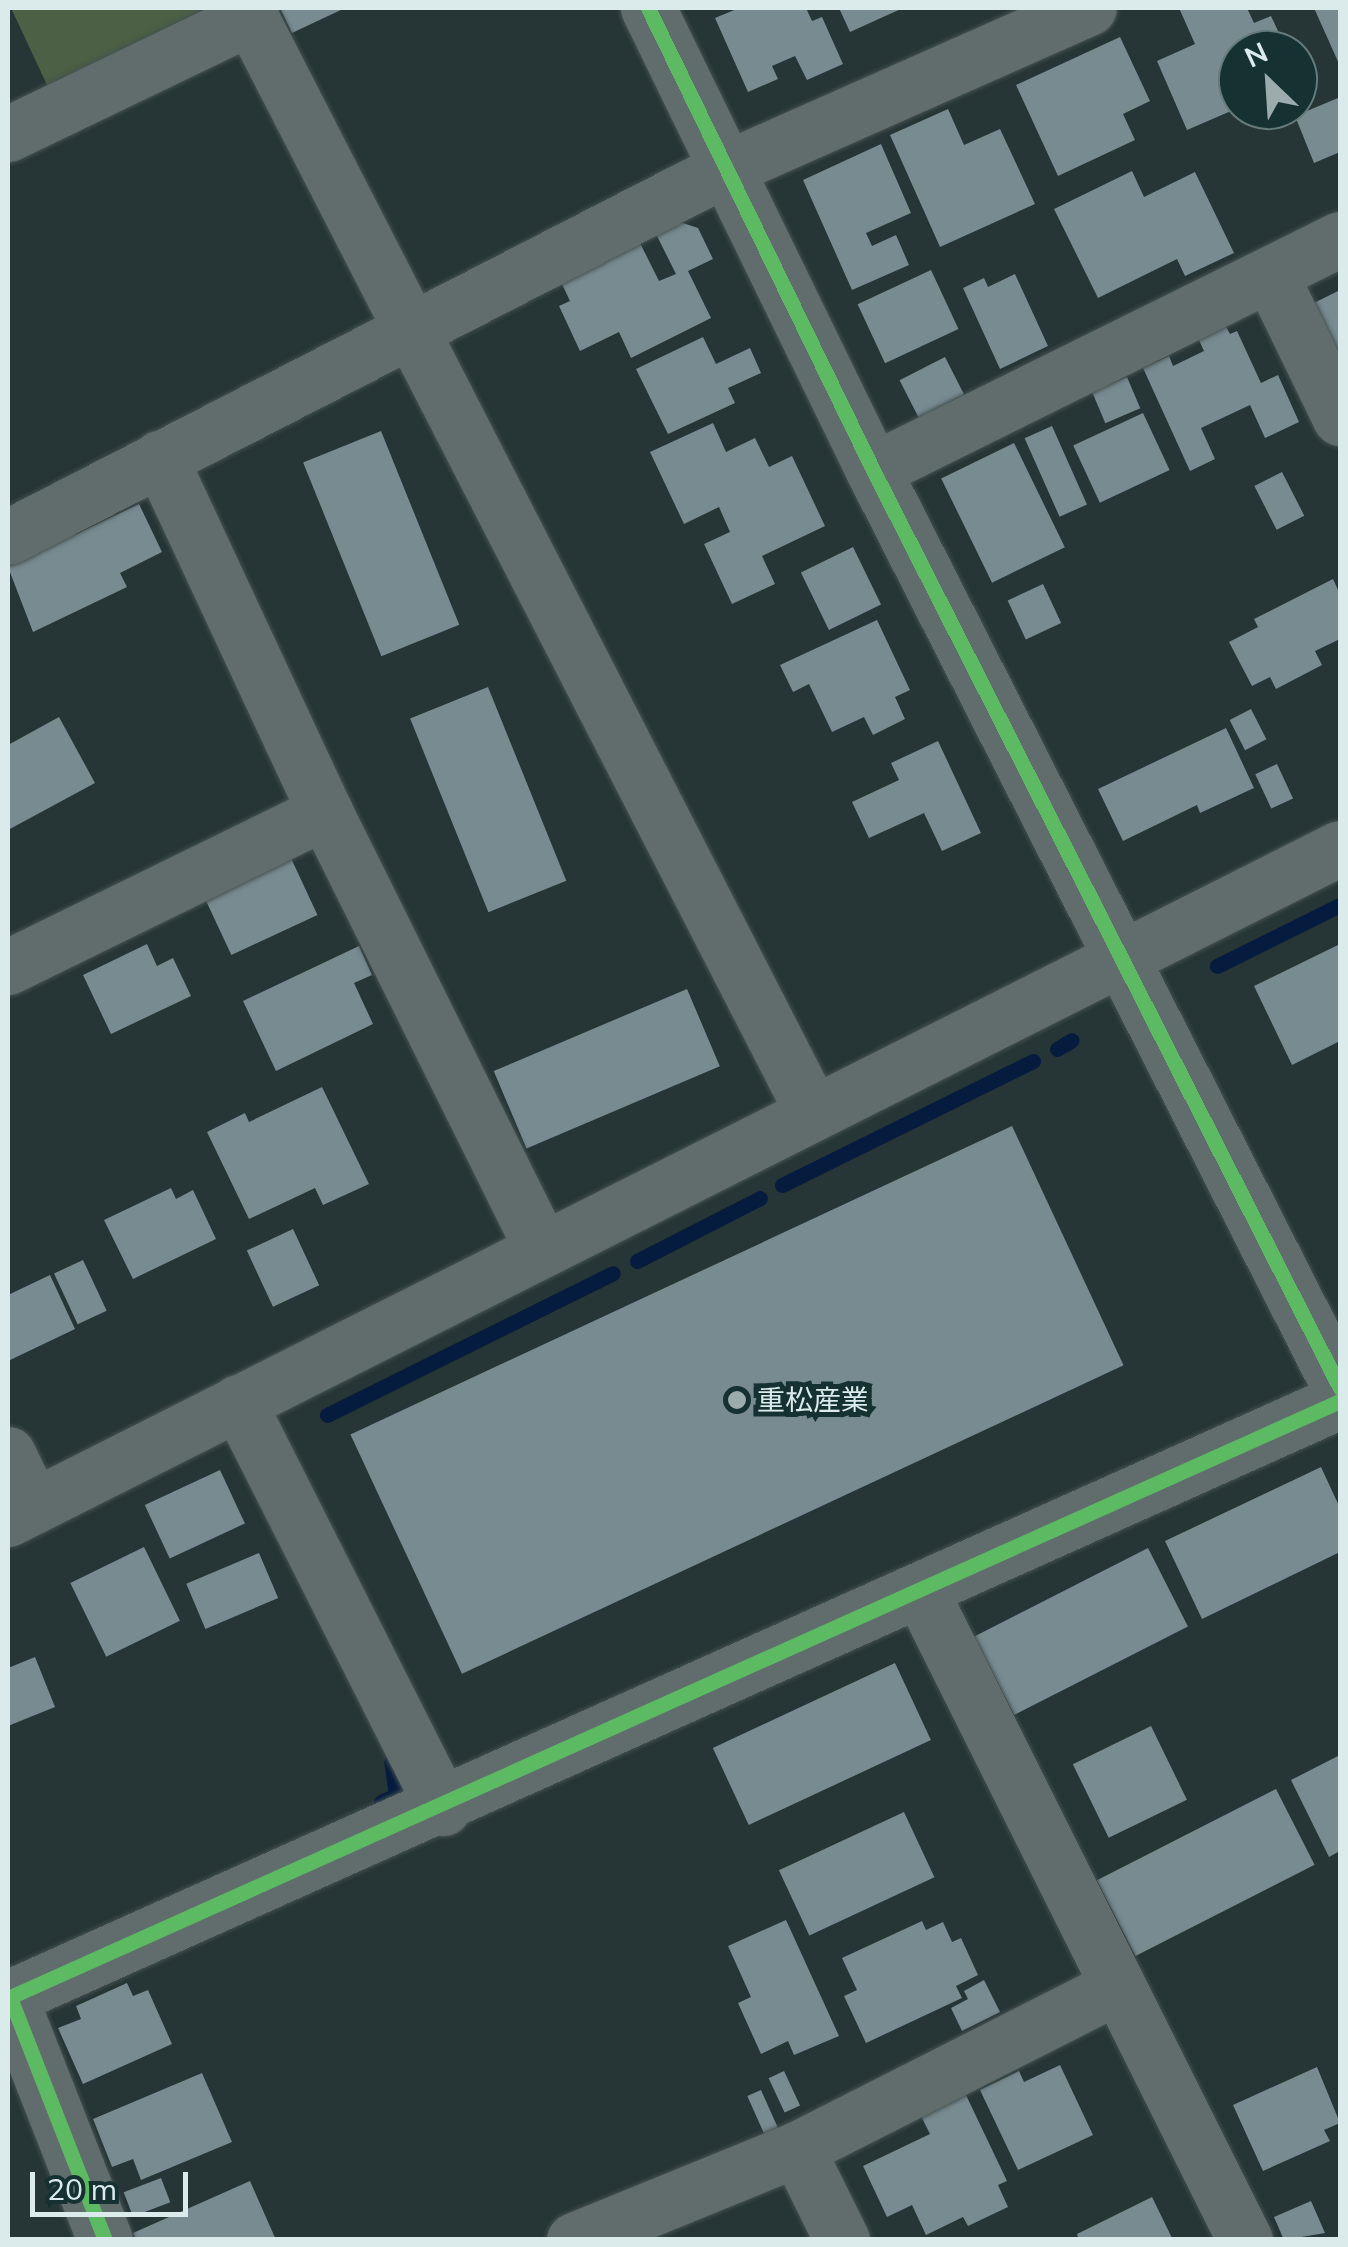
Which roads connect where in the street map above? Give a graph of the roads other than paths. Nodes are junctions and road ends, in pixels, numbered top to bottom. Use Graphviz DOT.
graph roads {
  1 [pos="648,8"];
  2 [pos="1088,8"];
  3 [pos="248,12"];
  4 [pos="8,134"];
  5 [pos="725,169"];
  6 [pos="1340,239"];
  7 [pos="1270,274"];
  8 [pos="411,329"];
  9 [pos="1340,418"];
  10 [pos="160,458"];
  11 [pos="873,470"];
  12 [pos="8,537"];
  13 [pos="325,812"];
  14 [pos="1340,848"];
  15 [pos="1119,956"];
  16 [pos="8,967"];
  17 [pos="813,1113"];
  18 [pos="541,1247"];
  19 [pos="1340,1388"];
  20 [pos="1340,1401"];
  21 [pos="238,1402"];
  22 [pos="8,1454"];
  23 [pos="20,1513"];
  24 [pos="920,1592"];
  25 [pos="443,1808"];
  26 [pos="1115,1988"];
  27 [pos="9,1998"];
  28 [pos="797,2149"];
  29 [pos="105,2240"];
  30 [pos="574,2240"];
  31 [pos="842,2240"];
  32 [pos="1246,2240"];
  1 -- 5 [label="street"];
  2 -- 5 [label="street"];
  3 -- 4 [label="street"];
  3 -- 8 [label="street"];
  5 -- 8 [label="street"];
  5 -- 11 [label="street"];
  6 -- 7 [label="street"];
  7 -- 9 [label="street"];
  7 -- 11 [label="street"];
  8 -- 10 [label="street"];
  8 -- 17 [label="street"];
  10 -- 12 [label="street"];
  10 -- 13 [label="street"];
  11 -- 15 [label="street"];
  13 -- 16 [label="street"];
  13 -- 18 [label="street"];
  14 -- 15 [label="street"];
  15 -- 17 [label="street"];
  15 -- 19 [label="street"];
  17 -- 18 [label="street"];
  18 -- 21 [label="street"];
  20 -- 24 [label="street"];
  21 -- 23 [label="street"];
  21 -- 25 [label="street"];
  22 -- 23 [label="street"];
  24 -- 25 [label="street"];
  24 -- 26 [label="street"];
  25 -- 27 [label="street"];
  26 -- 28 [label="street"];
  26 -- 32 [label="street"];
  27 -- 29 [label="street"];
  28 -- 30 [label="street"];
  28 -- 31 [label="street"];
}
